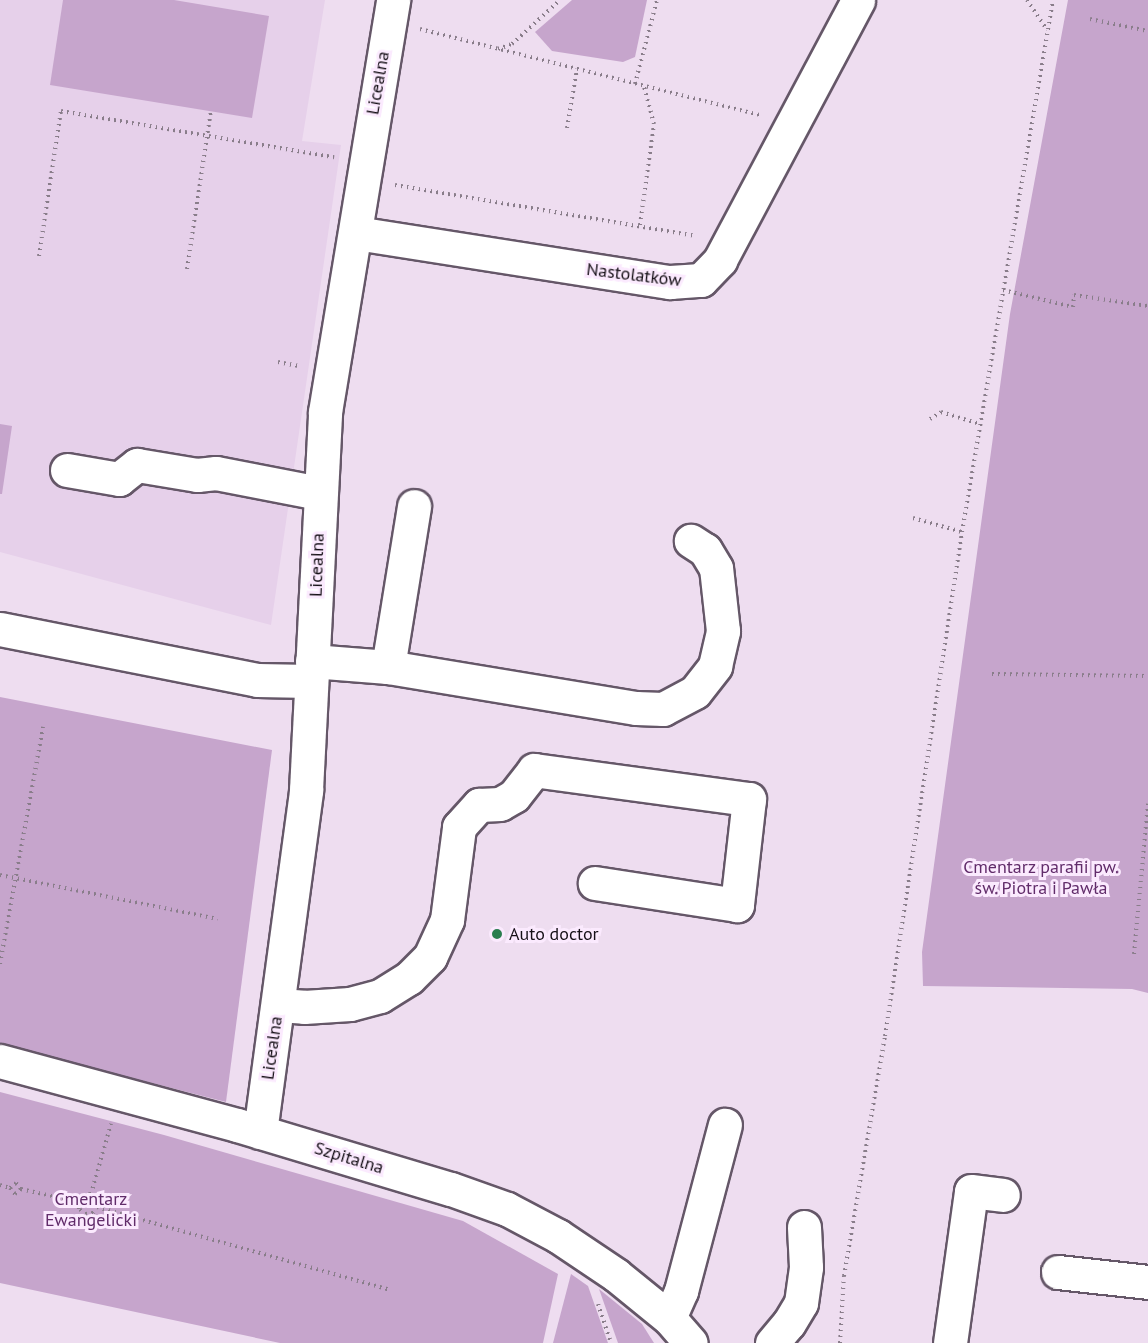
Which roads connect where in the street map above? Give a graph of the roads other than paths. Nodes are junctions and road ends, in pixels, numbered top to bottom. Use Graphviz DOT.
graph roads {
  1 [pos="393,0"];
  2 [pos="858,0"];
  3 [pos="356,233"];
  4 [pos="67,470"];
  5 [pos="319,493"];
  6 [pos="414,506"];
  7 [pos="691,541"];
  8 [pos="0,629"];
  9 [pos="388,666"];
  10 [pos="312,671"];
  11 [pos="595,883"];
  12 [pos="278,1005"];
  13 [pos="0,1061"];
  14 [pos="725,1125"];
  15 [pos="260,1132"];
  16 [pos="1003,1194"];
  17 [pos="804,1227"];
  18 [pos="1058,1272"];
  19 [pos="1148,1282"];
  20 [pos="670,1330"];
  21 [pos="691,1343"];
  22 [pos="772,1343"];
  23 [pos="950,1343"];
  1 -- 3 [label="street, Licealna"];
  2 -- 3 [label="street, Nastolatków"];
  3 -- 5 [label="street, Licealna"];
  4 -- 5 [label="street"];
  5 -- 10 [label="street, Licealna"];
  6 -- 9 [label="street"];
  7 -- 9 [label="street"];
  8 -- 10 [label="street"];
  9 -- 10 [label="street"];
  10 -- 12 [label="street, Licealna"];
  11 -- 12 [label="street"];
  12 -- 15 [label="street, Licealna"];
  13 -- 15 [label="street, Szpitalna"];
  14 -- 20 [label="street"];
  15 -- 20 [label="street, Szpitalna"];
  16 -- 23 [label="street"];
  17 -- 22 [label="street"];
  18 -- 19 [label="street"];
  20 -- 21 [label="street, Szpitalna"];
}
